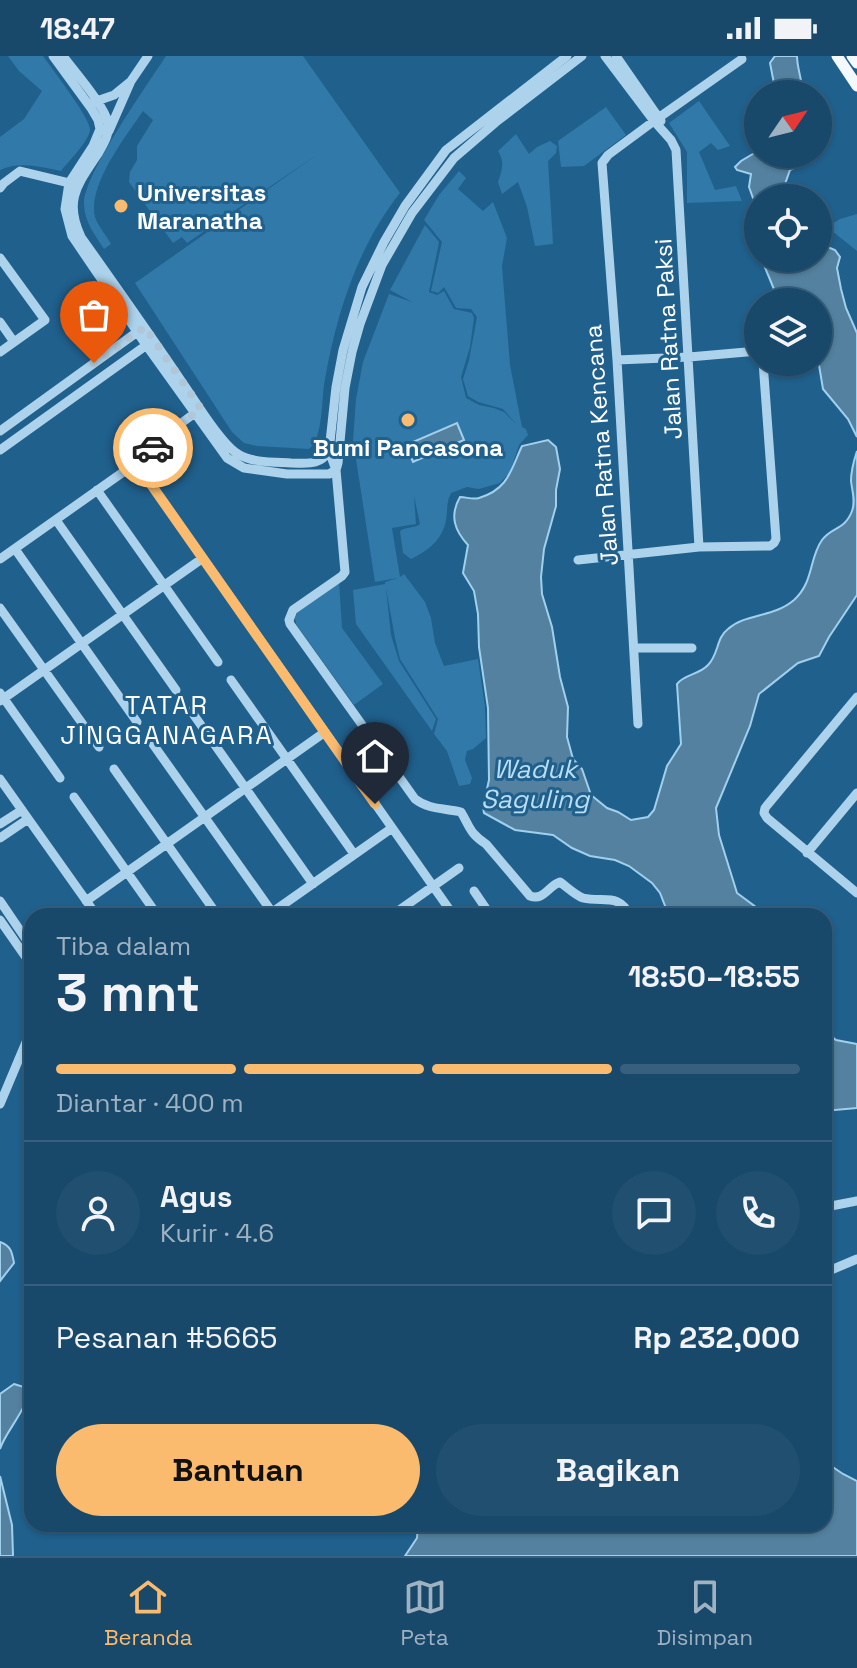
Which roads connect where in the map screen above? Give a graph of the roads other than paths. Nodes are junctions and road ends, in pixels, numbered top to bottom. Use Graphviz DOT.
graph roads {
  1 [pos="53,56"];
  2 [pos="63,56"];
  3 [pos="148,56"];
  4 [pos="567,56"];
  5 [pos="582,56"];
  6 [pos="605,56"];
  7 [pos="617,56"];
  8 [pos="837,56"];
  9 [pos="852,56"];
  10 [pos="742,59"];
  11 [pos="857,63"];
  12 [pos="131,81"];
  13 [pos="857,86"];
  14 [pos="92,103"];
  15 [pos="657,119"];
  16 [pos="108,133"];
  17 [pos="3,183"];
  18 [pos="73,184"];
  19 [pos="0,194"];
  20 [pos="0,258"];
  21 [pos="0,322"];
  22 [pos="141,330"];
  23 [pos="14,342"];
  24 [pos="150,342"];
  25 [pos="0,352"];
  26 [pos="744,352"];
  27 [pos="689,357"];
  28 [pos="617,360"];
  29 [pos="764,376"];
  30 [pos="198,411"];
  31 [pos="0,431"];
  32 [pos="0,450"];
  33 [pos="329,451"];
  34 [pos="136,463"];
  35 [pos="332,472"];
  36 [pos="97,490"];
  37 [pos="56,520"];
  38 [pos="699,547"];
  39 [pos="15,549"];
  40 [pos="628,554"];
  41 [pos="203,558"];
  42 [pos="0,559"];
  43 [pos="578,560"];
  44 [pos="164,585"];
  45 [pos="0,608"];
  46 [pos="123,615"];
  47 [pos="82,643"];
  48 [pos="634,648"];
  49 [pos="692,648"];
  50 [pos="218,662"];
  51 [pos="44,670"];
  52 [pos="231,680"];
  53 [pos="176,690"];
  54 [pos="857,697"];
  55 [pos="1,698"];
  56 [pos="191,711"];
  57 [pos="137,722"];
  58 [pos="638,724"];
  59 [pos="325,732"];
  60 [pos="150,740"];
  61 [pos="99,747"];
  62 [pos="286,759"];
  63 [pos="114,769"];
  64 [pos="60,778"];
  65 [pos="0,779"];
  66 [pos="245,788"];
  67 [pos="857,793"];
  68 [pos="74,797"];
  69 [pos="25,815"];
  70 [pos="204,817"];
  71 [pos="0,824"];
  72 [pos="392,828"];
  73 [pos="0,838"];
  74 [pos="167,843"];
  75 [pos="807,853"];
  76 [pos="354,854"];
  77 [pos="459,868"];
  78 [pos="127,872"];
  79 [pos="313,884"];
  80 [pos="433,886"];
  81 [pos="474,891"];
  82 [pos="857,893"];
  83 [pos="0,901"];
  84 [pos="86,901"];
  85 [pos="91,908"];
  86 [pos="152,908"];
  87 [pos="212,908"];
  88 [pos="265,908"];
  89 [pos="278,908"];
  90 [pos="402,908"];
  91 [pos="448,908"];
  92 [pos="485,908"];
  93 [pos="626,908"];
  94 [pos="0,920"];
  95 [pos="24,936"];
  96 [pos="24,954"];
  97 [pos="24,1047"];
  98 [pos="0,1104"];
  99 [pos="857,1201"];
  100 [pos="832,1206"];
  101 [pos="857,1259"];
  102 [pos="832,1270"];
  1 -- 14 [label="street"];
  2 -- 14 [label="street"];
  3 -- 12 [label="street"];
  4 -- 33 [label="street"];
  5 -- 35 [label="street"];
  6 -- 15 [label="street"];
  7 -- 15 [label="street"];
  8 -- 13 [label="main road"];
  9 -- 11 [label="main road"];
  10 -- 15 [label="street"];
  12 -- 14 [label="street"];
  12 -- 16 [label="street"];
  14 -- 16 [label="street"];
  14 -- 18 [label="street"];
  15 -- 27 [label="street, Jalan Ratna Paksi"];
  15 -- 28 [label="street, Jalan Ratna Kencana"];
  16 -- 18 [label="street"];
  17 -- 18 [label="street"];
  17 -- 19 [label="street"];
  18 -- 22 [label="street"];
  20 -- 23 [label="street"];
  21 -- 23 [label="street"];
  22 -- 24 [label="street"];
  22 -- 31 [label="street"];
  23 -- 25 [label="street"];
  24 -- 30 [label="street"];
  24 -- 32 [label="street"];
  26 -- 27 [label="street"];
  27 -- 28 [label="street"];
  27 -- 38 [label="street, Jalan Ratna Paksi"];
  28 -- 40 [label="street, Jalan Ratna Kencana"];
  29 -- 38 [label="street"];
  30 -- 33 [label="street"];
  30 -- 34 [label="street"];
  30 -- 35 [label="street"];
  33 -- 35 [label="street"];
  34 -- 36 [label="street"];
  34 -- 41 [label="street"];
  35 -- 93 [label="street"];
  36 -- 37 [label="street"];
  36 -- 44 [label="street"];
  37 -- 39 [label="street"];
  37 -- 46 [label="street"];
  38 -- 40 [label="street"];
  39 -- 42 [label="street"];
  39 -- 47 [label="street"];
  40 -- 43 [label="street"];
  40 -- 48 [label="street, Jalan Ratna Kencana"];
  41 -- 44 [label="street"];
  41 -- 59 [label="street"];
  44 -- 46 [label="street"];
  44 -- 50 [label="street"];
  45 -- 51 [label="street"];
  46 -- 47 [label="street"];
  46 -- 53 [label="street"];
  47 -- 51 [label="street"];
  47 -- 57 [label="street"];
  48 -- 49 [label="street"];
  48 -- 58 [label="street, Jalan Ratna Kencana"];
  51 -- 55 [label="street"];
  51 -- 61 [label="street"];
  52 -- 62 [label="street"];
  54 -- 75 [label="street"];
  55 -- 64 [label="street"];
  56 -- 66 [label="street"];
  59 -- 62 [label="street"];
  59 -- 72 [label="street"];
  60 -- 70 [label="street"];
  62 -- 66 [label="street"];
  62 -- 76 [label="street"];
  63 -- 74 [label="street"];
  65 -- 69 [label="street"];
  66 -- 70 [label="street"];
  66 -- 79 [label="street"];
  67 -- 75 [label="street"];
  68 -- 78 [label="street"];
  69 -- 71 [label="street"];
  69 -- 73 [label="street"];
  69 -- 84 [label="street"];
  70 -- 74 [label="street"];
  70 -- 88 [label="street"];
  72 -- 76 [label="street"];
  72 -- 80 [label="street"];
  74 -- 78 [label="street"];
  74 -- 87 [label="street"];
  75 -- 82 [label="street"];
  76 -- 79 [label="street"];
  77 -- 80 [label="street"];
  78 -- 84 [label="street"];
  78 -- 86 [label="street"];
  79 -- 89 [label="street"];
  80 -- 90 [label="street"];
  80 -- 91 [label="street"];
  81 -- 92 [label="street"];
  83 -- 95 [label="street"];
  84 -- 85 [label="street"];
  94 -- 96 [label="street"];
  97 -- 98 [label="street"];
  99 -- 100 [label="street"];
  101 -- 102 [label="street"];
}
